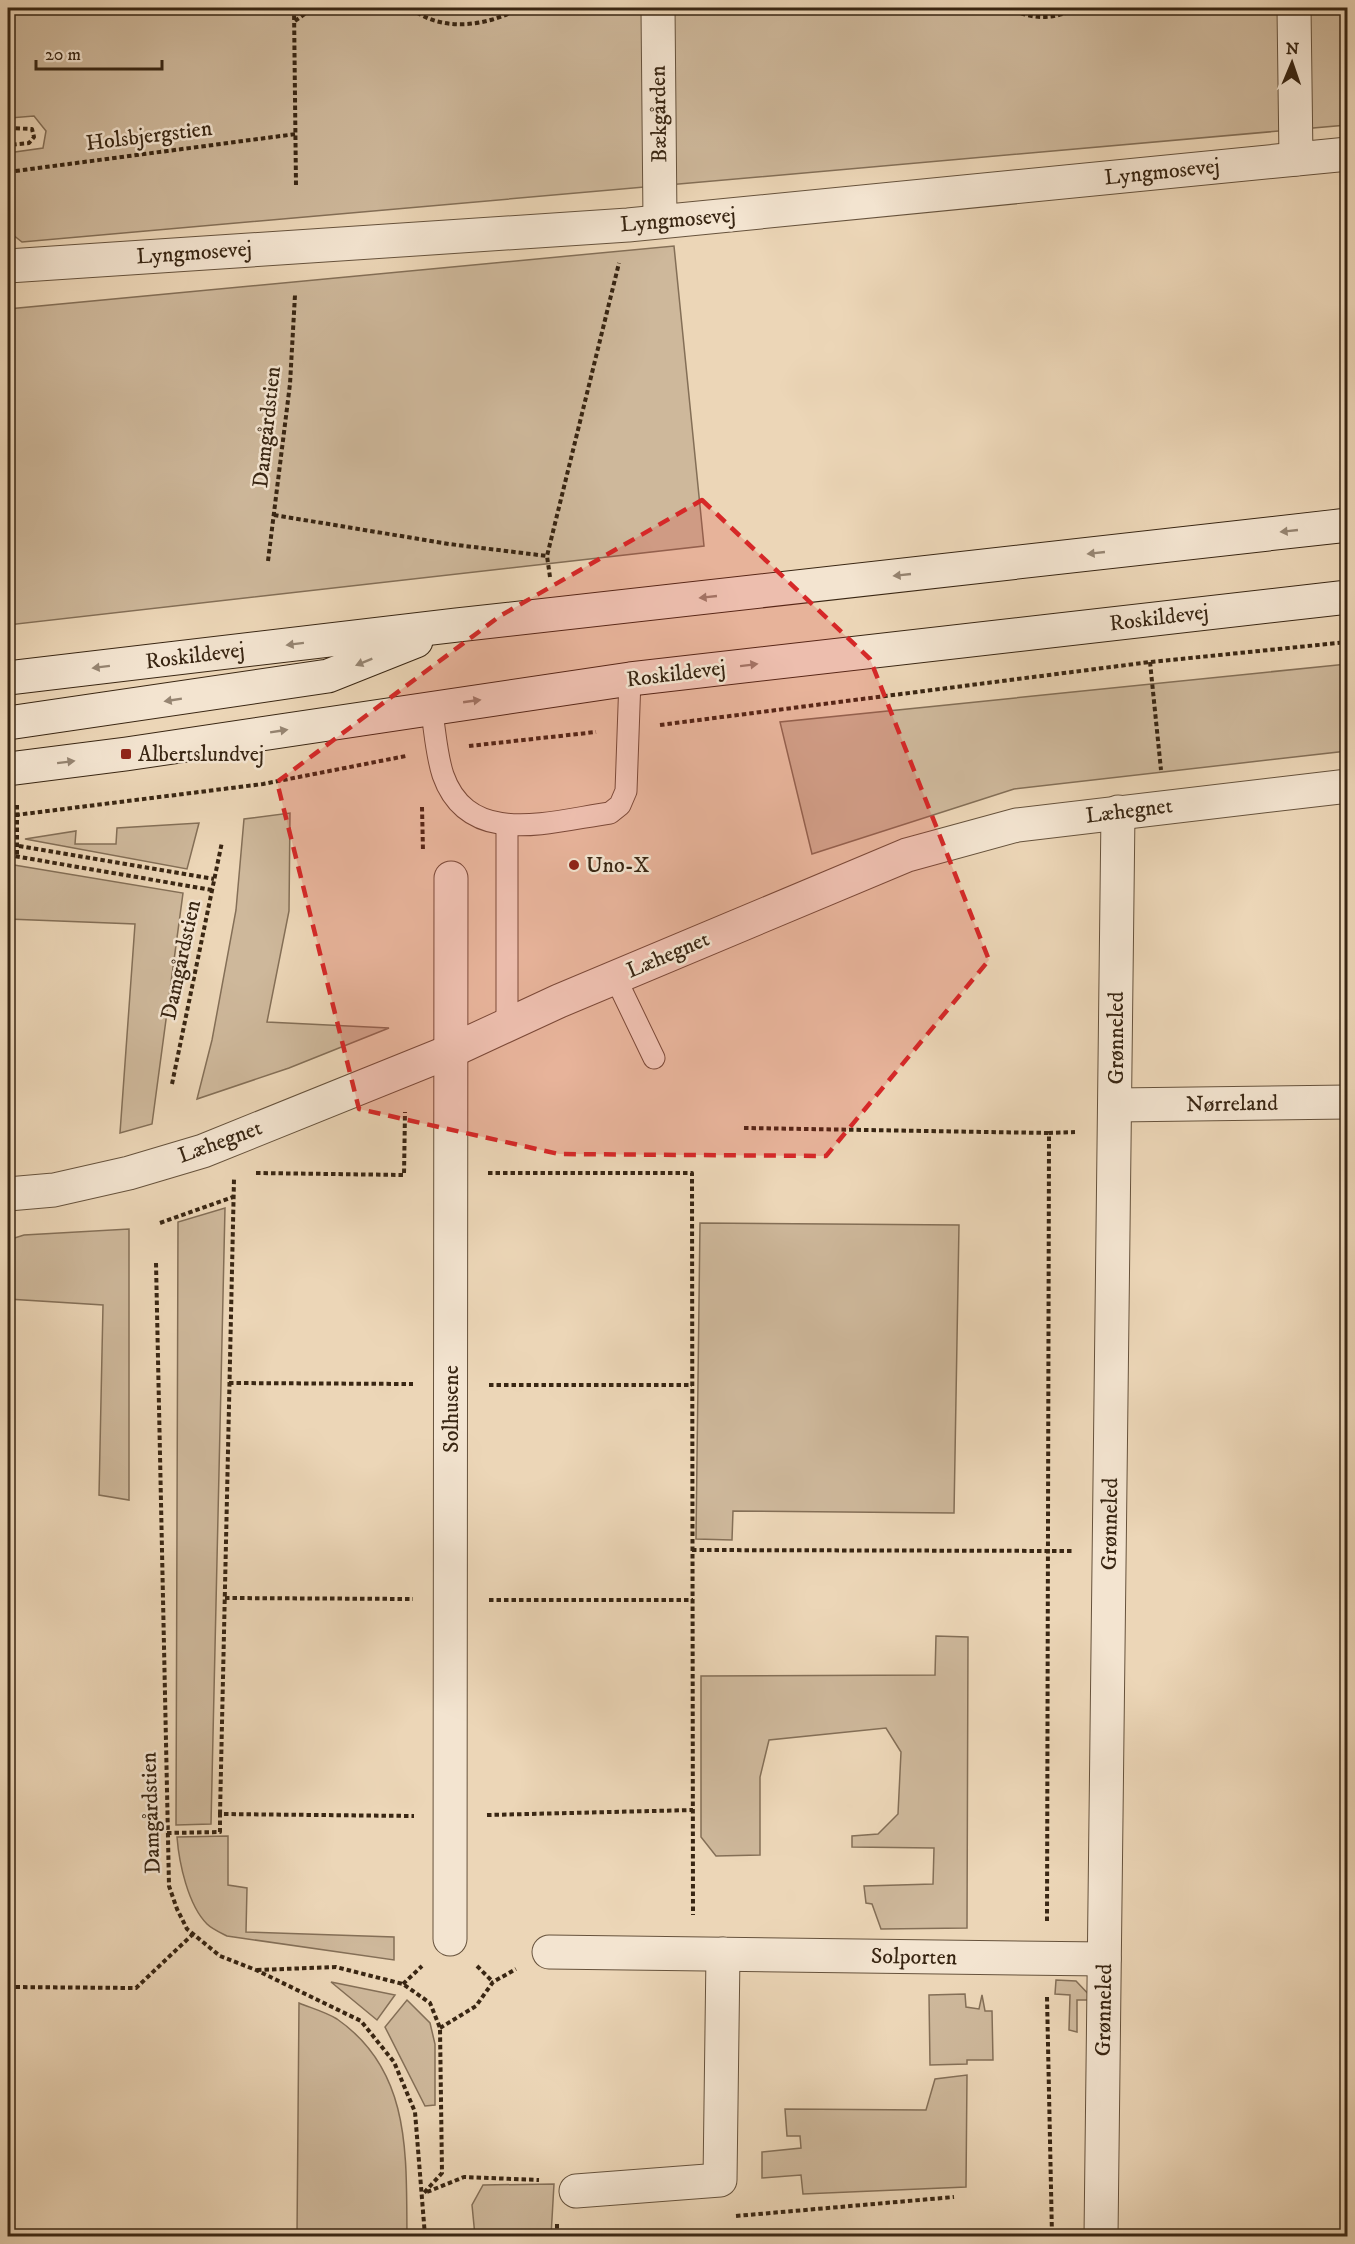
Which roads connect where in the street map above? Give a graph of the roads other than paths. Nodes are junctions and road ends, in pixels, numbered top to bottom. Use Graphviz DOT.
graph roads {
  1 [pos="658,8"];
  2 [pos="1294,8"];
  3 [pos="1347,154"];
  4 [pos="1296,159"];
  5 [pos="660,221"];
  6 [pos="8,266"];
  7 [pos="1347,525"];
  8 [pos="1347,597"];
  9 [pos="457,625"];
  10 [pos="8,678"];
  11 [pos="630,679"];
  12 [pos="431,707"];
  13 [pos="8,723"];
  14 [pos="12,769"];
  15 [pos="1347,786"];
  16 [pos="1118,812"];
  17 [pos="507,826"];
  18 [pos="451,879"];
  19 [pos="615,977"];
  20 [pos="507,1024"];
  21 [pos="451,1051"];
  22 [pos="654,1058"];
  23 [pos="1347,1102"];
  24 [pos="1115,1118"];
  25 [pos="8,1194"];
  26 [pos="450,1939"];
  27 [pos="549,1952"];
  28 [pos="708,1954"];
  29 [pos="1104,1959"];
  30 [pos="576,2191"];
  31 [pos="1101,2236"];
  1 -- 5 [label="street, Bækgården"];
  2 -- 4 [label="street"];
  3 -- 4 [label="street, Lyngmosevej"];
  4 -- 5 [label="street, Lyngmosevej"];
  5 -- 6 [label="street, Lyngmosevej"];
  7 -- 9 [label="street, Roskildevej, one-way"];
  11 -- 8 [label="street, Roskildevej, one-way"];
  9 -- 10 [label="street, Roskildevej, one-way"];
  9 -- 13 [label="street, one-way"];
  12 -- 11 [label="street, Roskildevej, one-way"];
  11 -- 17 [label="lane"];
  14 -- 12 [label="street, Roskildevej, one-way"];
  12 -- 17 [label="lane"];
  15 -- 16 [label="street, Læhegnet"];
  16 -- 19 [label="street, Læhegnet"];
  16 -- 24 [label="street, Grønneled"];
  17 -- 20 [label="lane"];
  18 -- 21 [label="street, Solhusene"];
  19 -- 20 [label="street, Læhegnet"];
  19 -- 22 [label="lane"];
  20 -- 21 [label="street, Læhegnet"];
  21 -- 25 [label="street, Læhegnet"];
  21 -- 26 [label="street, Solhusene"];
  23 -- 24 [label="street, Nørreland"];
  24 -- 29 [label="street, Grønneled"];
  27 -- 28 [label="street, Solporten"];
  28 -- 29 [label="street, Solporten"];
  28 -- 30 [label="street"];
  29 -- 31 [label="street, Grønneled"];
}
